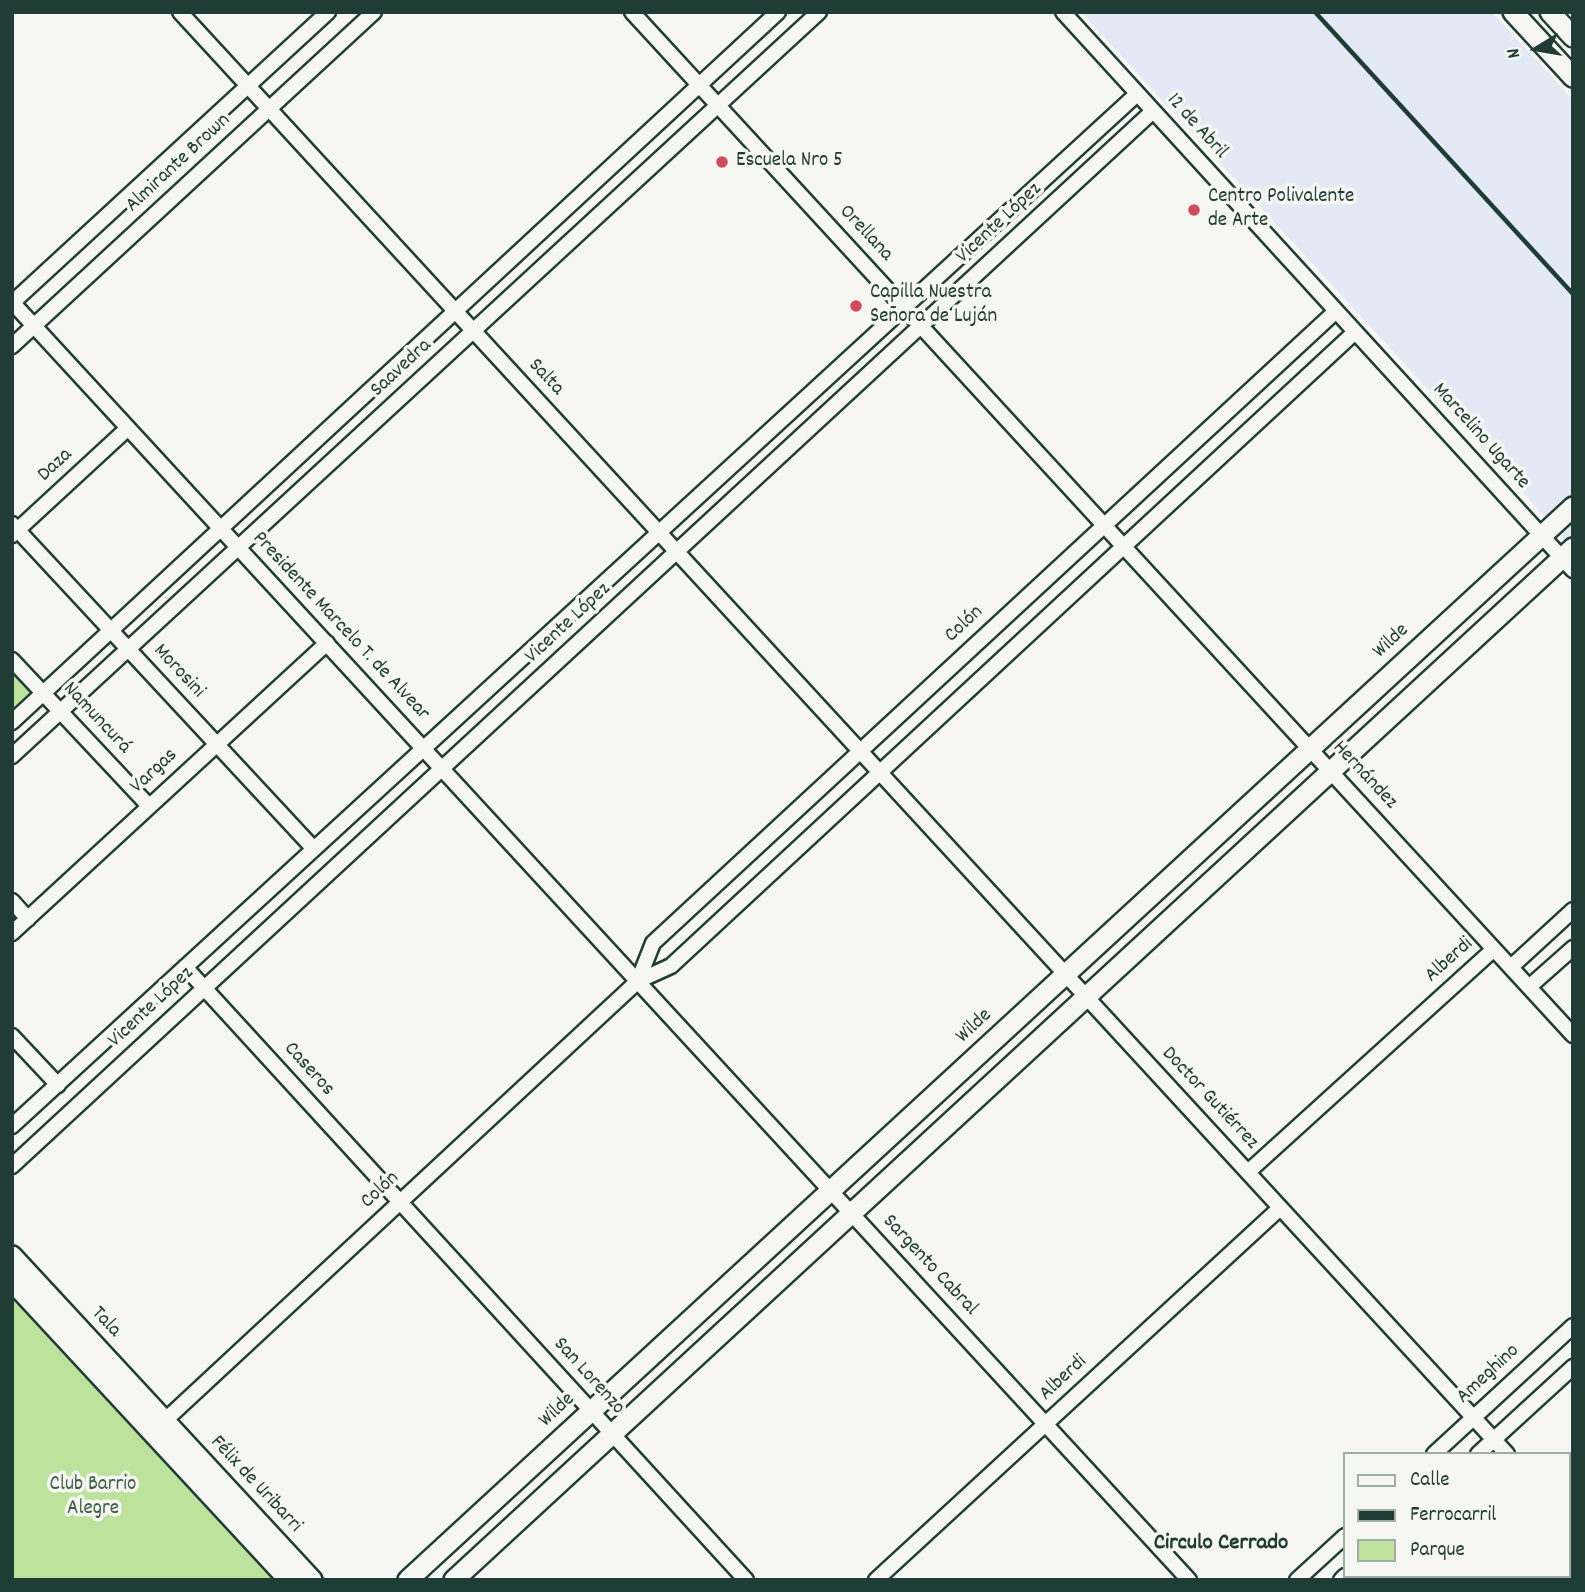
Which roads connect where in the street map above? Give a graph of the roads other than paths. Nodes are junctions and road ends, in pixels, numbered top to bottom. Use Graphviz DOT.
graph roads {
  1 [pos="180,12"];
  2 [pos="328,12"];
  3 [pos="374,12"];
  4 [pos="632,12"];
  5 [pos="778,12"];
  6 [pos="819,12"];
  7 [pos="1063,12"];
  8 [pos="1513,12"];
  9 [pos="1550,12"];
  10 [pos="1573,37"];
  11 [pos="1573,77"];
  12 [pos="699,85"];
  13 [pos="248,86"];
  14 [pos="1137,94"];
  15 [pos="718,106"];
  16 [pos="269,109"];
  17 [pos="1153,111"];
  18 [pos="12,303"];
  19 [pos="904,308"];
  20 [pos="1336,311"];
  21 [pos="455,312"];
  22 [pos="34,326"];
  23 [pos="921,327"];
  24 [pos="473,331"];
  25 [pos="1355,332"];
  26 [pos="12,346"];
  27 [pos="128,428"];
  28 [pos="1573,507"];
  29 [pos="1104,526"];
  30 [pos="221,528"];
  31 [pos="14,530"];
  32 [pos="659,533"];
  33 [pos="1541,536"];
  34 [pos="238,547"];
  35 [pos="1124,547"];
  36 [pos="677,552"];
  37 [pos="1569,558"];
  38 [pos="111,630"];
  39 [pos="327,643"];
  40 [pos="128,649"];
  41 [pos="12,660"];
  42 [pos="43,693"];
  43 [pos="60,712"];
  44 [pos="12,722"];
  45 [pos="216,744"];
  46 [pos="424,749"];
  47 [pos="1310,749"];
  48 [pos="860,751"];
  49 [pos="12,755"];
  50 [pos="442,769"];
  51 [pos="1331,771"];
  52 [pos="880,772"];
  53 [pos="149,807"];
  54 [pos="314,849"];
  55 [pos="12,901"];
  56 [pos="1573,910"];
  57 [pos="28,919"];
  58 [pos="12,933"];
  59 [pos="1573,948"];
  60 [pos="1494,949"];
  61 [pos="185,967"];
  62 [pos="1511,967"];
  63 [pos="1065,974"];
  64 [pos="638,981"];
  65 [pos="1529,987"];
  66 [pos="205,989"];
  67 [pos="1086,997"];
  68 [pos="1573,1035"];
  69 [pos="12,1036"];
  70 [pos="58,1084"];
  71 [pos="12,1126"];
  72 [pos="12,1166"];
  73 [pos="1248,1172"];
  74 [pos="831,1190"];
  75 [pos="400,1202"];
  76 [pos="1280,1208"];
  77 [pos="852,1213"];
  78 [pos="12,1256"];
  79 [pos="12,1281"];
  80 [pos="1573,1326"];
  81 [pos="1573,1367"];
  82 [pos="591,1412"];
  83 [pos="1473,1418"];
  84 [pos="1046,1424"];
  85 [pos="159,1426"];
  86 [pos="612,1434"];
  87 [pos="1494,1439"];
  88 [pos="1436,1452"];
  89 [pos="1480,1452"];
  90 [pos="1505,1452"];
  91 [pos="1344,1537"];
  92 [pos="289,1580"];
  93 [pos="312,1580"];
  94 [pos="408,1580"];
  95 [pos="454,1580"];
  96 [pos="746,1580"];
  97 [pos="876,1580"];
  98 [pos="1189,1580"];
  99 [pos="1297,1580"];
  1 -- 13 [label="street, Salta"];
  2 -- 13 [label="street, Almirante Brown"];
  3 -- 16 [label="street, Almirante Brown"];
  4 -- 12 [label="street, Orellana"];
  5 -- 12 [label="street, Saavedra"];
  6 -- 15 [label="street, Saavedra"];
  7 -- 14 [label="street, 12 de Abril"];
  8 -- 11 [label="street"];
  9 -- 10 [label="street"];
  12 -- 15 [label="street, Orellana"];
  12 -- 21 [label="street, Saavedra"];
  13 -- 16 [label="street, Salta"];
  13 -- 18 [label="street, Almirante Brown"];
  14 -- 17 [label="street, 12 de Abril"];
  14 -- 19 [label="street, Vicente López"];
  15 -- 19 [label="street, Orellana"];
  15 -- 24 [label="street, Saavedra"];
  16 -- 21 [label="street, Salta"];
  16 -- 22 [label="street, Almirante Brown"];
  17 -- 20 [label="street, 12 de Abril"];
  17 -- 23 [label="street, Vicente López"];
  18 -- 22 [label="street, Presidente Marcelo T. de Alvear"];
  19 -- 23 [label="street, Orellana"];
  19 -- 32 [label="street, Vicente López"];
  20 -- 25 [label="street, 12 de Abril"];
  20 -- 29 [label="street, Colón"];
  21 -- 24 [label="street, Salta"];
  21 -- 30 [label="street, Saavedra"];
  22 -- 26 [label="street, Almirante Brown"];
  22 -- 27 [label="street, Presidente Marcelo T. de Alvear"];
  23 -- 29 [label="street, Orellana"];
  23 -- 36 [label="street, Vicente López"];
  24 -- 32 [label="street, Salta"];
  24 -- 34 [label="street, Saavedra"];
  25 -- 33 [label="street, Marcelino Ugarte"];
  25 -- 35 [label="street, Colón"];
  27 -- 30 [label="street, Presidente Marcelo T. de Alvear"];
  27 -- 31 [label="street, Daza"];
  28 -- 33 [label="street, Wilde"];
  29 -- 35 [label="street, Orellana"];
  29 -- 48 [label="street, Colón"];
  30 -- 34 [label="street, Presidente Marcelo T. de Alvear"];
  30 -- 38 [label="street, Saavedra"];
  31 -- 38 [label="street, Morosini"];
  32 -- 36 [label="street, Salta"];
  32 -- 46 [label="street, Vicente López"];
  33 -- 37 [label="street, Marcelino Ugarte"];
  33 -- 47 [label="street, Wilde"];
  34 -- 39 [label="street, Presidente Marcelo T. de Alvear"];
  34 -- 40 [label="street, Saavedra"];
  35 -- 47 [label="street, Hernández"];
  35 -- 52 [label="street, Colón"];
  36 -- 48 [label="street, Salta"];
  36 -- 50 [label="street, Vicente López"];
  37 -- 51 [label="street"];
  38 -- 40 [label="street, Morosini"];
  38 -- 42 [label="street, Saavedra"];
  39 -- 45 [label="street, Vargas"];
  39 -- 46 [label="street, Presidente Marcelo T. de Alvear"];
  40 -- 43 [label="street, Saavedra"];
  40 -- 45 [label="street, Morosini"];
  41 -- 42 [label="street, Namuncurá"];
  42 -- 43 [label="street, Namuncurá"];
  42 -- 44 [label="street, Saavedra"];
  43 -- 49 [label="street, Saavedra"];
  43 -- 53 [label="street, Namuncurá"];
  45 -- 53 [label="street, Vargas"];
  45 -- 54 [label="street, Morosini"];
  46 -- 50 [label="street, Presidente Marcelo T. de Alvear"];
  46 -- 54 [label="street, Vicente López"];
  47 -- 51 [label="street, Hernández"];
  47 -- 63 [label="street, Wilde"];
  48 -- 52 [label="street, Salta"];
  48 -- 64 [label="street, Colón"];
  50 -- 64 [label="street, Presidente Marcelo T. de Alvear"];
  50 -- 66 [label="street, Vicente López"];
  51 -- 60 [label="street, Hernández"];
  51 -- 67 [label="street"];
  52 -- 63 [label="street, Doctor Gutiérrez"];
  52 -- 64 [label="street, Colón"];
  53 -- 57 [label="street, Vargas"];
  54 -- 61 [label="street, Vicente López"];
  55 -- 57 [label="street"];
  56 -- 62 [label="street"];
  57 -- 58 [label="street, Vargas"];
  59 -- 65 [label="street"];
  60 -- 62 [label="street, Hernández"];
  60 -- 73 [label="street, Alberdi"];
  61 -- 66 [label="street, Caseros"];
  61 -- 70 [label="street, Vicente López"];
  62 -- 65 [label="street, Hernández"];
  63 -- 67 [label="street, Doctor Gutiérrez"];
  63 -- 74 [label="street, Wilde"];
  64 -- 74 [label="street, Sargento Cabral"];
  64 -- 75 [label="street, Colón"];
  65 -- 68 [label="street, Hernández"];
  66 -- 72 [label="street, Vicente López"];
  66 -- 75 [label="street, Caseros"];
  67 -- 73 [label="street, Doctor Gutiérrez"];
  67 -- 77 [label="street"];
  69 -- 70 [label="street"];
  70 -- 71 [label="street, Vicente López"];
  73 -- 76 [label="street, Doctor Gutiérrez"];
  74 -- 77 [label="street, Sargento Cabral"];
  74 -- 82 [label="street, Wilde"];
  75 -- 82 [label="street, San Lorenzo"];
  75 -- 85 [label="street, Colón"];
  76 -- 83 [label="street, Doctor Gutiérrez"];
  76 -- 84 [label="street, Alberdi"];
  77 -- 84 [label="street, Sargento Cabral"];
  77 -- 86 [label="street"];
  78 -- 85 [label="street, Tala"];
  79 -- 85 [label="street, Tala"];
  80 -- 83 [label="street, Ameghino"];
  81 -- 87 [label="street"];
  82 -- 86 [label="street, San Lorenzo"];
  82 -- 94 [label="street, Wilde"];
  83 -- 87 [label="street, Doctor Gutiérrez"];
  83 -- 88 [label="street, Ameghino"];
  84 -- 97 [label="street, Alberdi"];
  84 -- 98 [label="street, Sargento Cabral"];
  85 -- 92 [label="street, Félix de Uribarri"];
  85 -- 93 [label="street, Félix de Uribarri"];
  86 -- 95 [label="street"];
  86 -- 96 [label="street, San Lorenzo"];
  87 -- 89 [label="street"];
  87 -- 90 [label="street, Doctor Gutiérrez"];
  91 -- 99 [label="street"];
}
